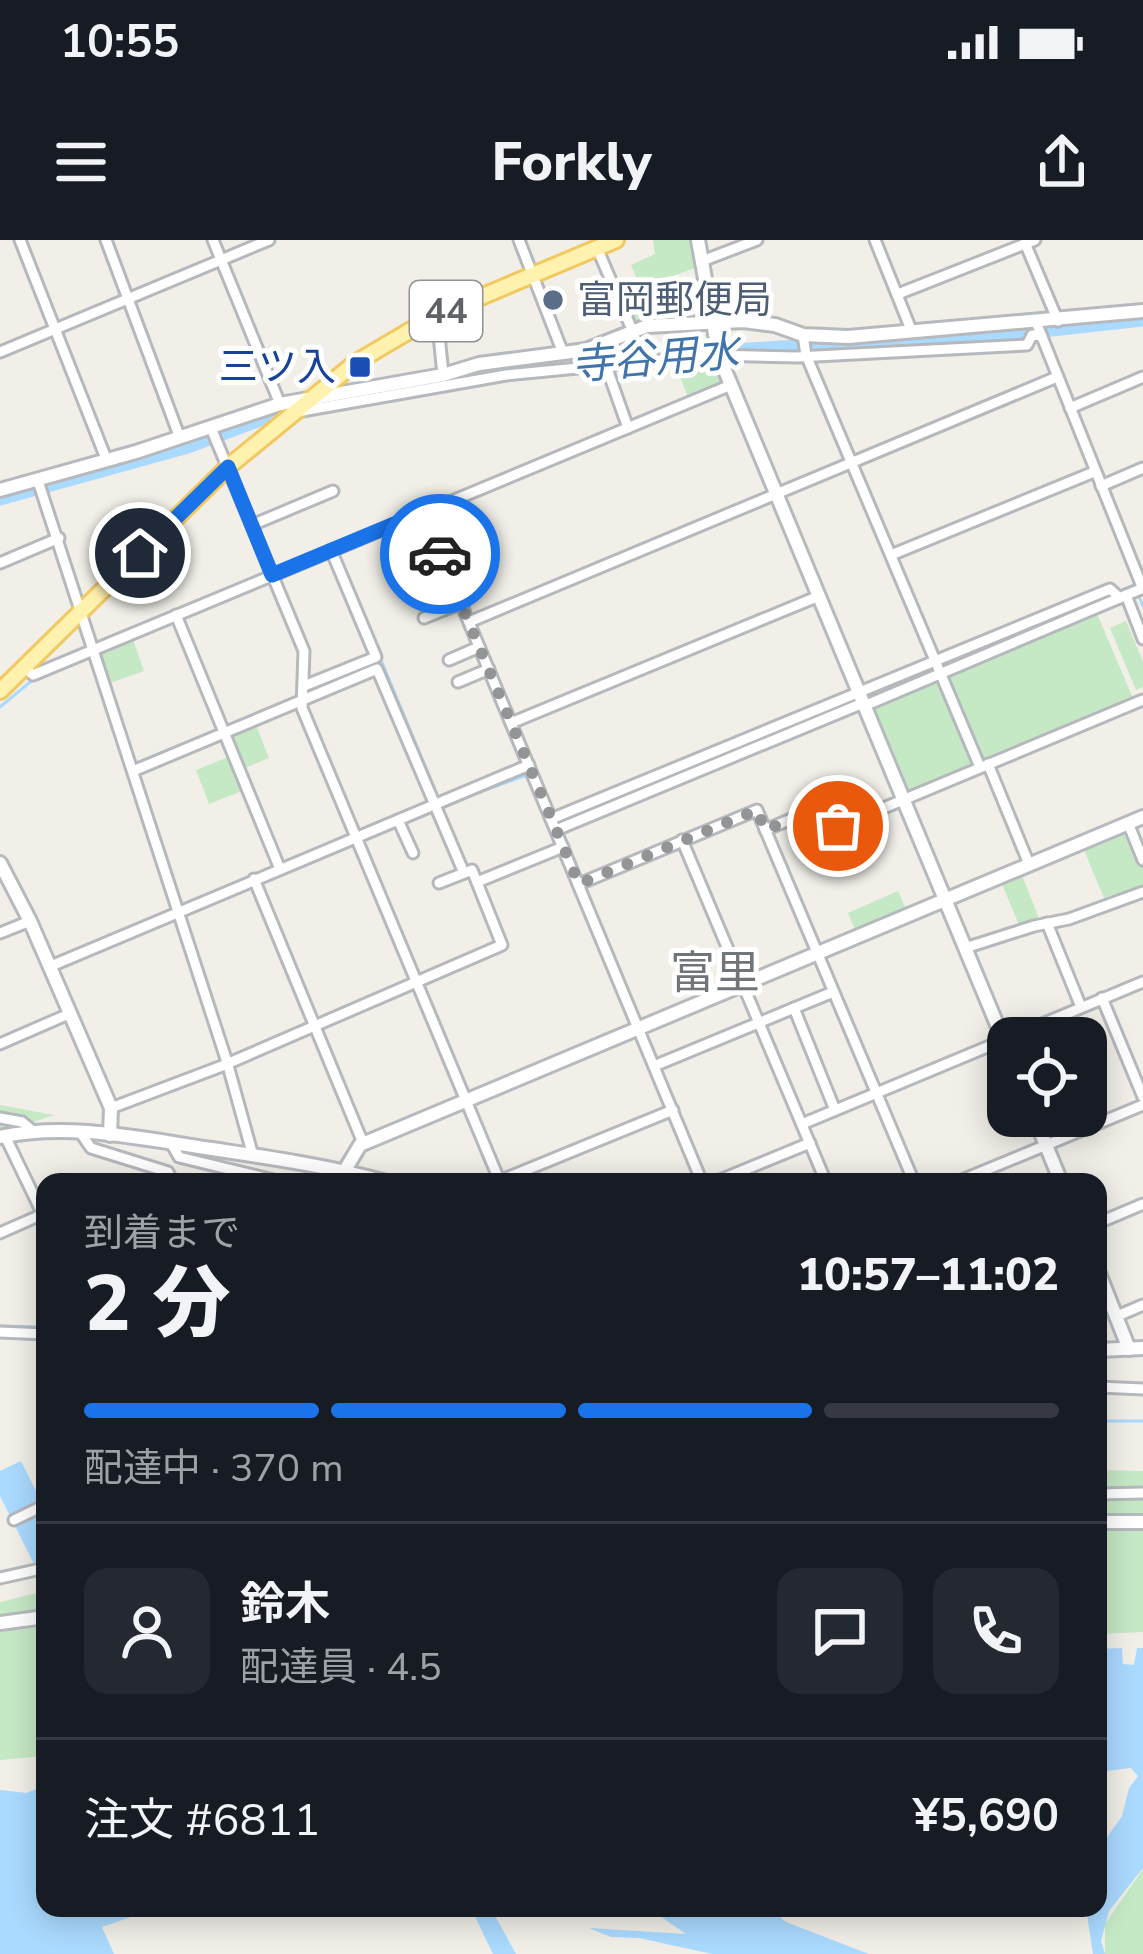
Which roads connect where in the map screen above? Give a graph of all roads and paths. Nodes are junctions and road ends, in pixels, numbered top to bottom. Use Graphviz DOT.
graph roads {
  1 [pos="20,240"];
  2 [pos="106,240"];
  3 [pos="213,240"];
  4 [pos="269,240"];
  5 [pos="520,240"];
  6 [pos="616,240"];
  7 [pos="698,240"];
  8 [pos="757,240"];
  9 [pos="874,240"];
  10 [pos="1028,241"];
  11 [pos="594,246"];
  12 [pos="221,260"];
  13 [pos="702,261"];
  14 [pos="533,274"];
  15 [pos="898,294"];
  16 [pos="129,299"];
  17 [pos="1143,311"];
  18 [pos="437,315"];
  19 [pos="1058,321"];
  20 [pos="1036,322"];
  21 [pos="711,323"];
  22 [pos="56,329"];
  23 [pos="633,332"];
  24 [pos="912,332"];
  25 [pos="1042,336"];
  26 [pos="599,346"];
  27 [pos="805,347"];
  28 [pos="0,352"];
  29 [pos="563,353"];
  30 [pos="719,356"];
  31 [pos="355,363"];
  32 [pos="605,367"];
  33 [pos="443,375"];
  34 [pos="1057,377"];
  35 [pos="1143,377"];
  36 [pos="731,385"];
  37 [pos="361,389"];
  38 [pos="310,397"];
  39 [pos="287,408"];
  40 [pos="1070,408"];
  41 [pos="211,428"];
  42 [pos="628,428"];
  43 [pos="180,438"];
  44 [pos="107,460"];
  45 [pos="852,462"];
  46 [pos="228,467"];
  47 [pos="1143,469"];
  48 [pos="1094,472"];
  49 [pos="38,481"];
  50 [pos="1101,486"];
  51 [pos="0,490"];
  52 [pos="333,491"];
  53 [pos="776,494"];
  54 [pos="423,512"];
  55 [pos="252,525"];
  56 [pos="59,538"];
  57 [pos="435,542"];
  58 [pos="331,550"];
  59 [pos="401,555"];
  60 [pos="891,555"];
  61 [pos="0,563"];
  62 [pos="447,570"];
  63 [pos="272,575"];
  64 [pos="411,585"];
  65 [pos="1143,588"];
  66 [pos="819,596"];
  67 [pos="1123,597"];
  68 [pos="461,603"];
  69 [pos="81,611"];
  70 [pos="176,615"];
  71 [pos="424,618"];
  72 [pos="469,622"];
  73 [pos="1143,639"];
  74 [pos="479,647"];
  75 [pos="93,650"];
  76 [pos="449,660"];
  77 [pos="25,667"];
  78 [pos="938,667"];
  79 [pos="489,669"];
  80 [pos="458,682"];
  81 [pos="304,686"];
  82 [pos="0,691"];
  83 [pos="301,700"];
  84 [pos="1143,700"];
  85 [pos="862,701"];
  86 [pos="511,724"];
  87 [pos="224,732"];
  88 [pos="529,765"];
  89 [pos="984,765"];
  90 [pos="133,770"];
  91 [pos="903,799"];
  92 [pos="435,805"];
  93 [pos="1143,817"];
  94 [pos="398,820"];
  95 [pos="1128,823"];
  96 [pos="554,825"];
  97 [pos="765,830"];
  98 [pos="356,838"];
  99 [pos="682,840"];
  100 [pos="563,847"];
  101 [pos="413,853"];
  102 [pos="1143,860"];
  103 [pos="0,863"];
  104 [pos="1029,864"];
  105 [pos="280,869"];
  106 [pos="464,874"];
  107 [pos="254,879"];
  108 [pos="477,882"];
  109 [pos="439,883"];
  110 [pos="579,884"];
  111 [pos="1143,892"];
  112 [pos="945,899"];
  113 [pos="177,911"];
  114 [pos="30,920"];
  115 [pos="1046,923"];
  116 [pos="0,933"];
  117 [pos="965,948"];
  118 [pos="816,952"];
  119 [pos="51,966"];
  120 [pos="415,982"];
  121 [pos="1143,982"];
  122 [pos="743,983"];
  123 [pos="833,992"];
  124 [pos="1102,998"];
  125 [pos="1081,1007"];
  126 [pos="794,1008"];
  127 [pos="71,1013"];
  128 [pos="994,1017"];
  129 [pos="1061,1017"];
  130 [pos="759,1023"];
  131 [pos="315,1024"];
  132 [pos="638,1026"];
  133 [pos="0,1044"];
  134 [pos="987,1052"];
  135 [pos="226,1062"];
  136 [pos="654,1066"];
  137 [pos="876,1092"];
  138 [pos="466,1099"];
  139 [pos="1143,1101"];
  140 [pos="111,1108"];
  141 [pos="673,1110"];
  142 [pos="835,1110"];
  143 [pos="0,1118"];
  144 [pos="802,1124"];
  145 [pos="33,1131"];
  146 [pos="80,1132"];
  147 [pos="110,1135"];
  148 [pos="2,1137"];
  149 [pos="1043,1137"];
  150 [pos="171,1143"];
  151 [pos="363,1143"];
  152 [pos="810,1144"];
  153 [pos="1046,1145"];
  154 [pos="253,1156"];
  155 [pos="345,1170"];
  156 [pos="168,1173"];
  157 [pos="245,1173"];
  158 [pos="355,1173"];
  159 [pos="495,1173"];
  160 [pos="521,1173"];
  161 [pos="698,1173"];
  162 [pos="738,1173"];
  163 [pos="822,1173"];
  164 [pos="910,1173"];
  165 [pos="979,1173"];
  166 [pos="1057,1173"];
  167 [pos="36,1202"];
  168 [pos="1143,1204"];
  169 [pos="1107,1218"];
  170 [pos="36,1220"];
  171 [pos="0,1233"];
  172 [pos="1107,1291"];
  173 [pos="1143,1305"];
  174 [pos="1118,1316"];
  175 [pos="0,1332"];
  176 [pos="36,1334"];
  177 [pos="1107,1350"];
  178 [pos="1137,1352"];
  179 [pos="1107,1388"];
  180 [pos="1143,1389"];
  181 [pos="1143,1493"];
  182 [pos="1107,1494"];
  183 [pos="36,1509"];
  184 [pos="14,1520"];
  185 [pos="1107,1522"];
  186 [pos="1143,1522"];
  187 [pos="36,1570"];
  188 [pos="0,1578"];
  189 [pos="36,1618"];
  190 [pos="2,1624"];
  1 -- 22 [label="street"];
  2 -- 16 [label="street"];
  3 -- 12 [label="street"];
  4 -- 12 [label="street"];
  5 -- 14 [label="street"];
  6 -- 11 [label="main road, 44"];
  7 -- 13 [label="street"];
  8 -- 13 [label="street"];
  9 -- 15 [label="street"];
  10 -- 15 [label="street"];
  10 -- 19 [label="street"];
  11 -- 14 [label="main road, 44"];
  11 -- 23 [label="street"];
  12 -- 16 [label="street"];
  12 -- 39 [label="street"];
  13 -- 21 [label="street"];
  14 -- 18 [label="main road, 44"];
  14 -- 29 [label="street"];
  15 -- 24 [label="street"];
  16 -- 22 [label="street"];
  16 -- 43 [label="street"];
  17 -- 19 [label="street"];
  18 -- 31 [label="main road, 44"];
  18 -- 33 [label="street"];
  19 -- 20 [label="street"];
  20 -- 24 [label="street"];
  20 -- 25 [label="street"];
  21 -- 23 [label="street"];
  21 -- 27 [label="street"];
  21 -- 30 [label="street"];
  22 -- 28 [label="street"];
  22 -- 44 [label="street"];
  23 -- 26 [label="street"];
  24 -- 27 [label="street"];
  25 -- 27 [label="street"];
  25 -- 34 [label="street"];
  26 -- 29 [label="street"];
  26 -- 32 [label="street"];
  27 -- 30 [label="street"];
  27 -- 45 [label="street"];
  29 -- 33 [label="street"];
  30 -- 32 [label="street"];
  30 -- 36 [label="street"];
  31 -- 37 [label="street"];
  31 -- 38 [label="main road, 44"];
  32 -- 39 [label="street"];
  32 -- 42 [label="street"];
  33 -- 37 [label="street"];
  34 -- 40 [label="street"];
  34 -- 45 [label="street"];
  35 -- 40 [label="street"];
  36 -- 42 [label="street"];
  36 -- 53 [label="street"];
  37 -- 38 [label="street"];
  38 -- 39 [label="main road, 44"];
  39 -- 41 [label="street"];
  39 -- 46 [label="main road, 44"];
  40 -- 48 [label="street"];
  41 -- 43 [label="street"];
  41 -- 46 [label="street"];
  42 -- 54 [label="street"];
  43 -- 44 [label="street"];
  44 -- 49 [label="street"];
  45 -- 53 [label="street"];
  45 -- 60 [label="street"];
  46 -- 55 [label="street"];
  46 -- 69 [label="main road, 44"];
  47 -- 50 [label="street"];
  48 -- 50 [label="street"];
  48 -- 60 [label="street"];
  49 -- 51 [label="street"];
  49 -- 56 [label="street"];
  50 -- 65 [label="street"];
  52 -- 55 [label="street"];
  53 -- 66 [label="street"];
  53 -- 72 [label="street"];
  54 -- 57 [label="street"];
  54 -- 58 [label="street"];
  55 -- 63 [label="street"];
  56 -- 61 [label="street"];
  56 -- 69 [label="street"];
  57 -- 59 [label="street"];
  57 -- 62 [label="street"];
  58 -- 63 [label="street"];
  58 -- 81 [label="street"];
  60 -- 78 [label="street"];
  62 -- 64 [label="street"];
  62 -- 68 [label="street"];
  63 -- 70 [label="street"];
  63 -- 81 [label="street"];
  65 -- 67 [label="street"];
  66 -- 85 [label="street"];
  66 -- 86 [label="street"];
  67 -- 73 [label="street"];
  67 -- 78 [label="street"];
  68 -- 71 [label="street"];
  68 -- 72 [label="street"];
  69 -- 75 [label="street"];
  69 -- 77 [label="main road, 44"];
  70 -- 75 [label="street"];
  70 -- 87 [label="street"];
  72 -- 74 [label="street"];
  74 -- 76 [label="street"];
  74 -- 79 [label="street"];
  75 -- 77 [label="street"];
  75 -- 90 [label="street"];
  77 -- 82 [label="main road, 44"];
  78 -- 85 [label="street"];
  78 -- 89 [label="street"];
  79 -- 80 [label="street"];
  79 -- 86 [label="street"];
  81 -- 83 [label="street"];
  83 -- 87 [label="street"];
  83 -- 92 [label="street"];
  83 -- 98 [label="street"];
  84 -- 89 [label="street"];
  85 -- 91 [label="street"];
  85 -- 96 [label="street"];
  86 -- 88 [label="street"];
  87 -- 90 [label="street"];
  87 -- 105 [label="street"];
  88 -- 92 [label="street"];
  88 -- 96 [label="street"];
  89 -- 91 [label="street"];
  89 -- 104 [label="street"];
  90 -- 113 [label="street"];
  91 -- 97 [label="street"];
  91 -- 112 [label="street"];
  92 -- 94 [label="street"];
  92 -- 106 [label="street"];
  93 -- 95 [label="street"];
  94 -- 98 [label="street"];
  94 -- 101 [label="street"];
  95 -- 102 [label="street"];
  95 -- 104 [label="street"];
  96 -- 100 [label="street"];
  97 -- 99 [label="street"];
  97 -- 118 [label="street"];
  98 -- 105 [label="street"];
  98 -- 120 [label="street"];
  99 -- 110 [label="street"];
  99 -- 122 [label="street"];
  100 -- 108 [label="street"];
  100 -- 110 [label="street"];
  103 -- 114 [label="street"];
  104 -- 112 [label="street"];
  105 -- 107 [label="street"];
  106 -- 108 [label="street"];
  106 -- 109 [label="street"];
  107 -- 113 [label="street"];
  107 -- 131 [label="street"];
  108 -- 120 [label="street"];
  110 -- 132 [label="street"];
  111 -- 115 [label="street"];
  112 -- 117 [label="street"];
  112 -- 118 [label="street"];
  113 -- 119 [label="street"];
  113 -- 135 [label="street"];
  114 -- 116 [label="street"];
  114 -- 119 [label="street"];
  115 -- 117 [label="street"];
  115 -- 125 [label="street"];
  117 -- 128 [label="street"];
  118 -- 122 [label="street"];
  118 -- 123 [label="street"];
  119 -- 127 [label="street"];
  120 -- 131 [label="street"];
  120 -- 138 [label="street"];
  121 -- 124 [label="street"];
  122 -- 130 [label="street"];
  122 -- 132 [label="street"];
  123 -- 126 [label="street"];
  123 -- 137 [label="street"];
  124 -- 125 [label="street"];
  124 -- 139 [label="street"];
  125 -- 129 [label="street"];
  126 -- 130 [label="street"];
  126 -- 142 [label="street"];
  127 -- 133 [label="street"];
  127 -- 140 [label="street"];
  130 -- 136 [label="street"];
  130 -- 144 [label="street"];
  131 -- 135 [label="street"];
  131 -- 151 [label="street"];
  132 -- 136 [label="street"];
  132 -- 138 [label="street"];
  134 -- 137 [label="street"];
  135 -- 140 [label="street"];
  135 -- 154 [label="street"];
  136 -- 141 [label="street"];
  137 -- 142 [label="street"];
  137 -- 164 [label="street"];
  138 -- 151 [label="street"];
  138 -- 159 [label="street"];
  139 -- 153 [label="street"];
  140 -- 147 [label="street"];
  141 -- 160 [label="street"];
  141 -- 161 [label="street"];
  142 -- 144 [label="street"];
  143 -- 145 [label="street"];
  144 -- 152 [label="street"];
  145 -- 146 [label="street"];
  145 -- 148 [label="street"];
  146 -- 147 [label="street"];
  146 -- 156 [label="street"];
  147 -- 150 [label="street"];
  148 -- 167 [label="street"];
  149 -- 153 [label="street"];
  150 -- 154 [label="street"];
  150 -- 157 [label="street"];
  151 -- 155 [label="street"];
  152 -- 162 [label="street"];
  152 -- 163 [label="street"];
  153 -- 165 [label="street"];
  153 -- 166 [label="street"];
  154 -- 155 [label="street"];
  155 -- 158 [label="street"];
  168 -- 169 [label="street"];
  170 -- 171 [label="street"];
  172 -- 174 [label="street"];
  173 -- 174 [label="street"];
  174 -- 178 [label="street"];
  175 -- 176 [label="street"];
  177 -- 178 [label="street"];
  179 -- 180 [label="street"];
  181 -- 182 [label="street"];
  183 -- 184 [label="street"];
  185 -- 186 [label="street"];
  187 -- 188 [label="street"];
  189 -- 190 [label="street"];
}
